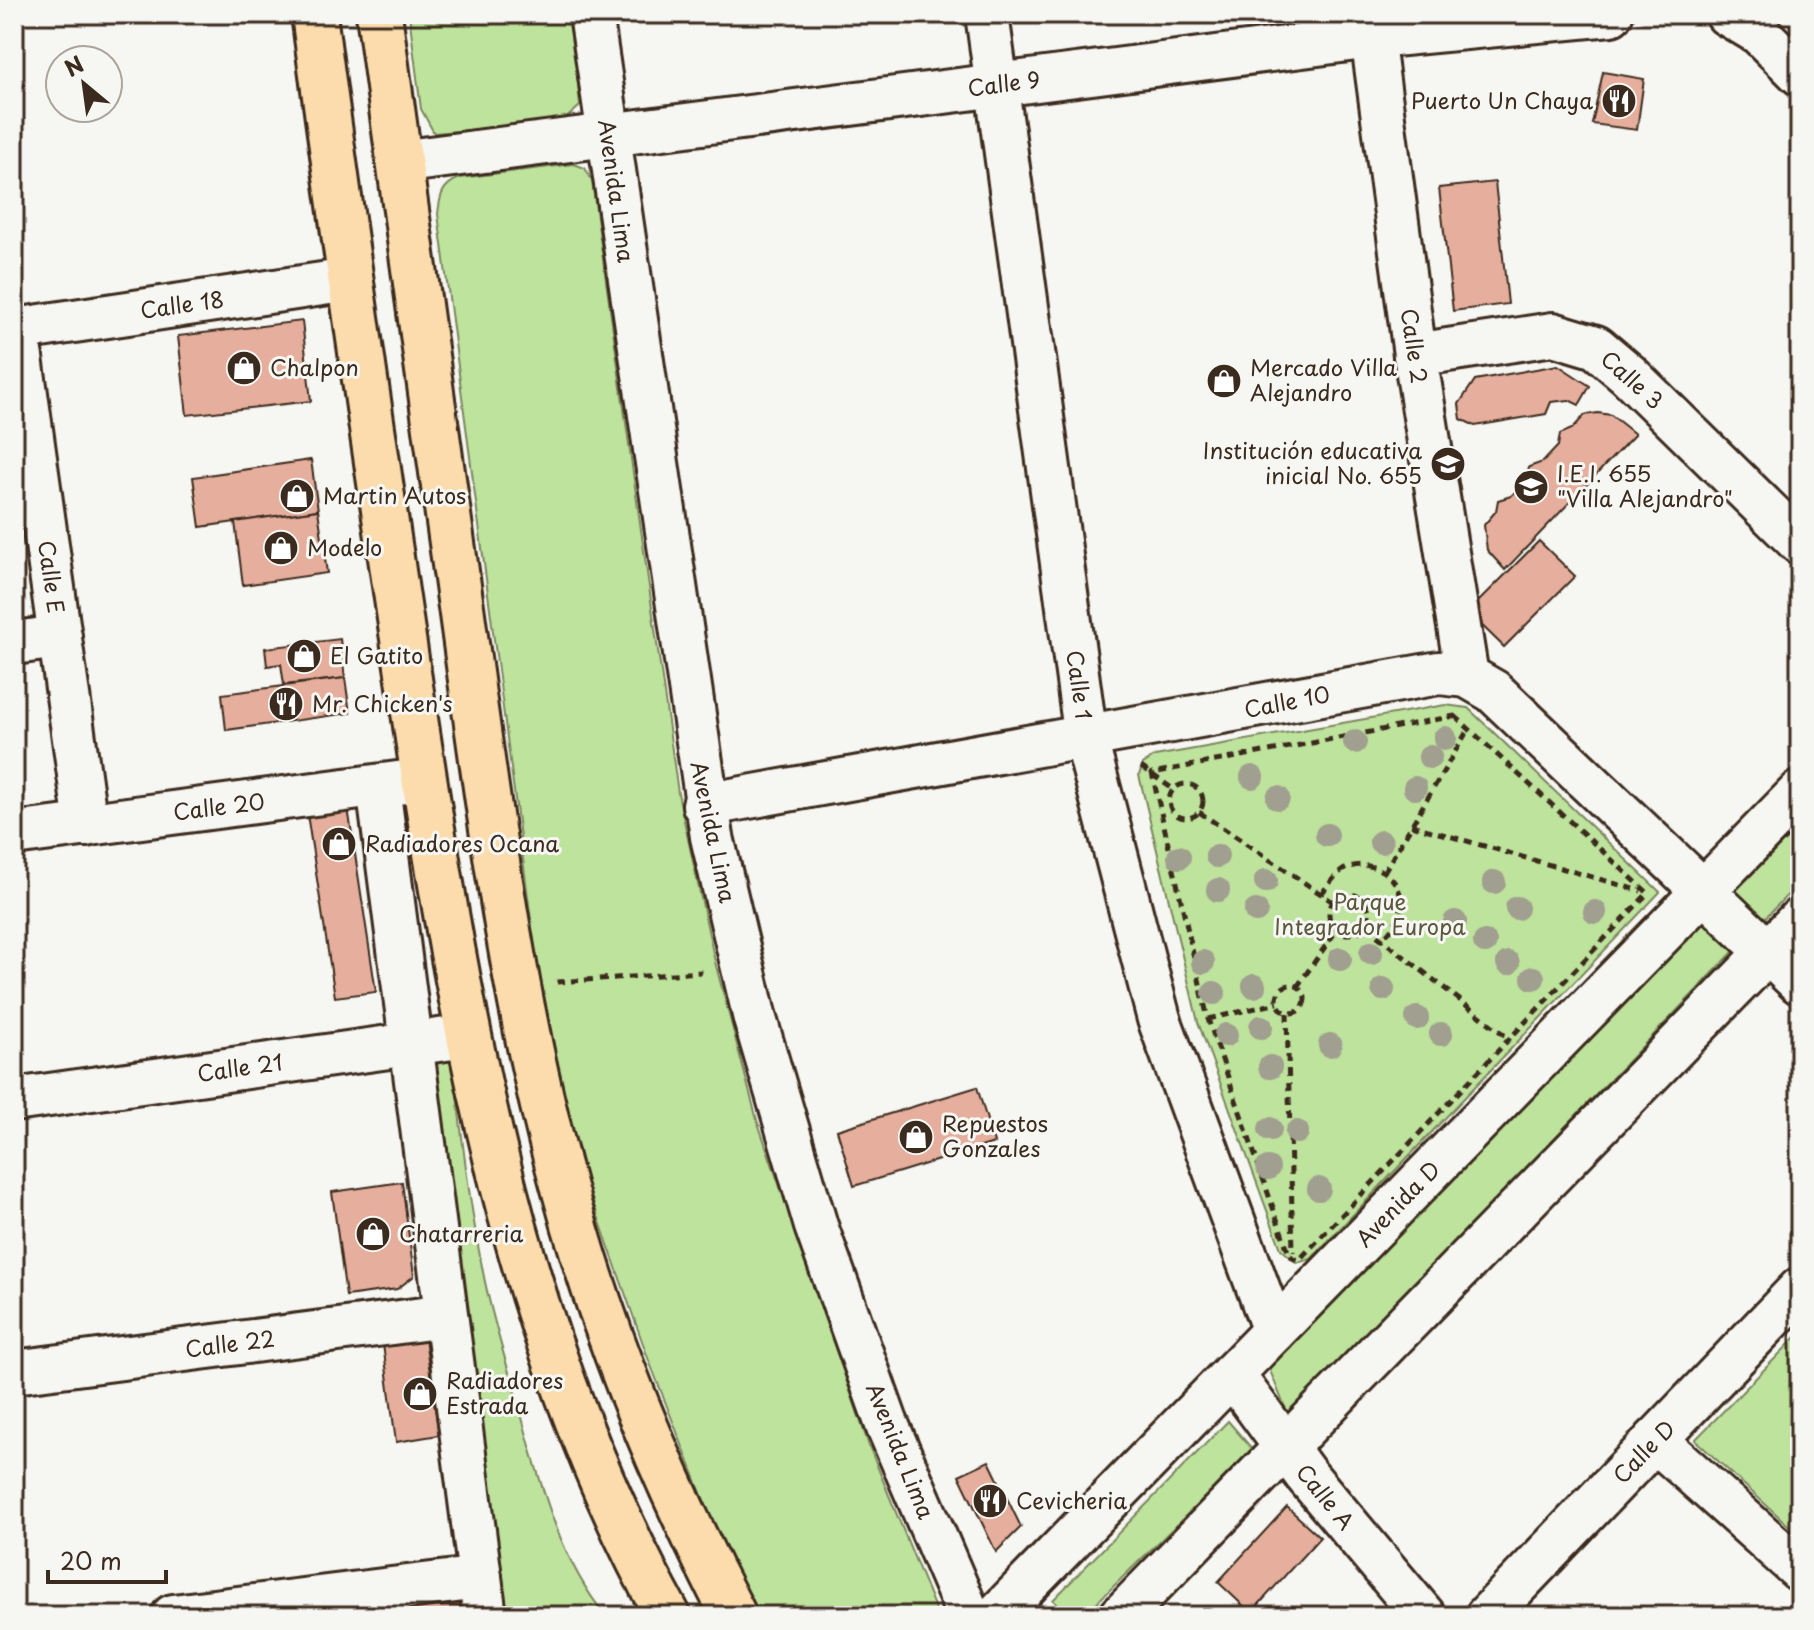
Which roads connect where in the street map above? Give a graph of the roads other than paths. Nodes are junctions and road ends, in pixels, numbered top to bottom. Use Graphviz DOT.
graph roads {
  1 [pos="314,14"];
  2 [pos="379,14"];
  3 [pos="591,14"];
  4 [pos="987,14"];
  5 [pos="1611,14"];
  6 [pos="1727,14"];
  7 [pos="1370,25"];
  8 [pos="1800,74"];
  9 [pos="998,85"];
  10 [pos="608,135"];
  11 [pos="398,162"];
  12 [pos="349,280"];
  13 [pos="16,329"];
  14 [pos="1415,355"];
  15 [pos="1800,543"];
  16 [pos="60,637"];
  17 [pos="14,643"];
  18 [pos="1467,676"];
  19 [pos="1086,739"];
  20 [pos="424,779"];
  21 [pos="378,786"];
  22 [pos="1800,792"];
  23 [pos="704,805"];
  24 [pos="86,825"];
  25 [pos="14,834"];
  26 [pos="1703,891"];
  27 [pos="1800,919"];
  28 [pos="1767,953"];
  29 [pos="1800,983"];
  30 [pos="467,1036"];
  31 [pos="411,1044"];
  32 [pos="14,1100"];
  33 [pos="1800,1289"];
  34 [pos="446,1316"];
  35 [pos="1274,1331"];
  36 [pos="14,1372"];
  37 [pos="1232,1374"];
  38 [pos="1655,1440"];
  39 [pos="1286,1446"];
  40 [pos="1800,1570"];
  41 [pos="483,1597"];
  42 [pos="173,1616"];
  43 [pos="668,1616"];
  44 [pos="734,1616"];
  45 [pos="969,1616"];
  46 [pos="996,1616"];
  47 [pos="1121,1616"];
  48 [pos="1424,1616"];
  49 [pos="1487,1616"];
  1 -- 12 [label="main road"];
  2 -- 11 [label="main road"];
  3 -- 10 [label="street, Avenida Lima"];
  4 -- 9 [label="street, Calle 1"];
  5 -- 7 [label="street, Calle 9"];
  6 -- 8 [label="street"];
  7 -- 9 [label="street, Calle 9"];
  7 -- 14 [label="street, Calle 2"];
  9 -- 10 [label="street, Calle 9"];
  9 -- 19 [label="street, Calle 1"];
  10 -- 11 [label="street, Calle 9"];
  10 -- 23 [label="street, Avenida Lima"];
  11 -- 44 [label="main road"];
  12 -- 13 [label="street, Calle 18"];
  12 -- 20 [label="main road"];
  13 -- 16 [label="street, Calle E"];
  14 -- 15 [label="street, Calle 3"];
  14 -- 18 [label="street, Calle 2"];
  16 -- 17 [label="street"];
  16 -- 24 [label="street, Calle E"];
  18 -- 19 [label="street, Calle 10"];
  18 -- 26 [label="street"];
  19 -- 23 [label="street, Calle 10"];
  19 -- 35 [label="street, Calle 1"];
  20 -- 21 [label="street, Calle 20"];
  20 -- 30 [label="main road"];
  21 -- 24 [label="street, Calle 20"];
  21 -- 31 [label="street"];
  22 -- 26 [label="street, Avenida D"];
  23 -- 45 [label="street, Avenida Lima"];
  24 -- 25 [label="street, Calle 20"];
  26 -- 28 [label="street"];
  26 -- 35 [label="street, Avenida D"];
  27 -- 28 [label="street"];
  28 -- 29 [label="street"];
  28 -- 39 [label="street"];
  30 -- 31 [label="street, Calle 21"];
  30 -- 43 [label="main road"];
  31 -- 32 [label="street, Calle 21"];
  31 -- 34 [label="street"];
  33 -- 38 [label="street, Calle D"];
  34 -- 36 [label="street, Calle 22"];
  34 -- 41 [label="street"];
  35 -- 37 [label="street, Avenida D"];
  37 -- 39 [label="street, Calle A"];
  37 -- 46 [label="street, Avenida D"];
  38 -- 40 [label="street"];
  38 -- 49 [label="street, Calle D"];
  39 -- 47 [label="street"];
  39 -- 48 [label="street, Calle A"];
  41 -- 42 [label="street"];
}
